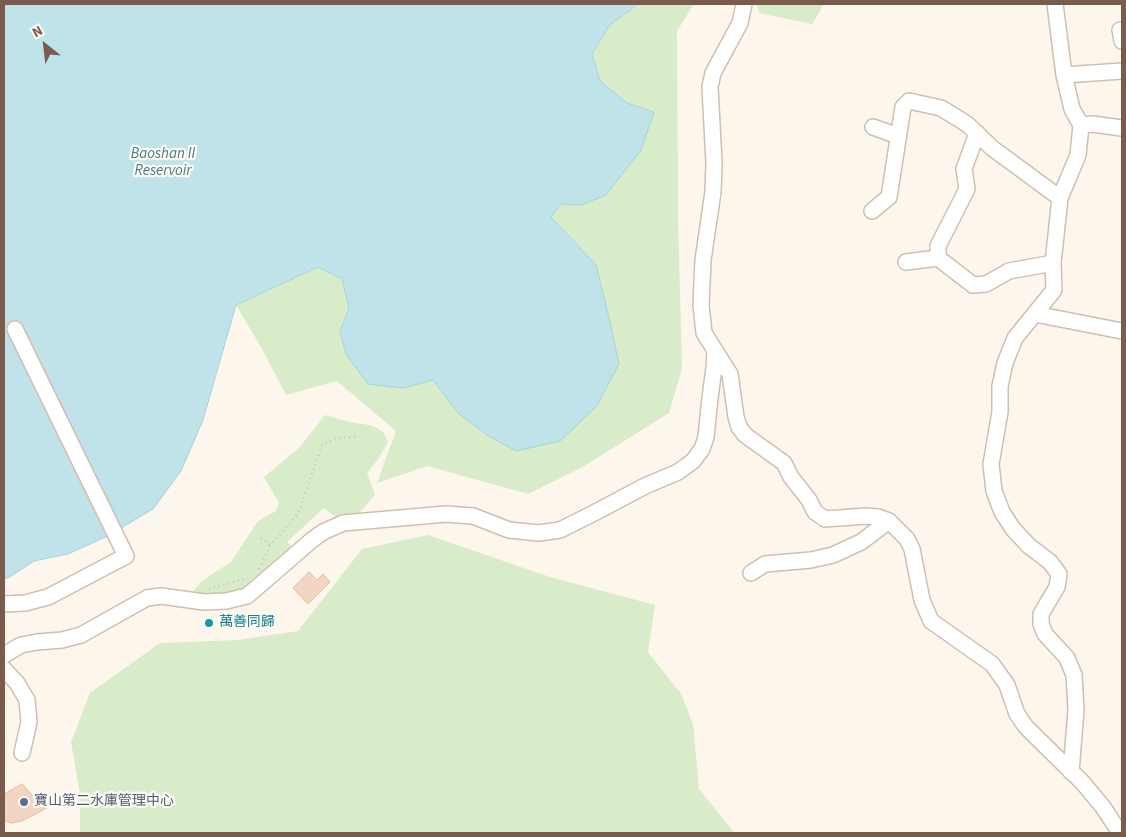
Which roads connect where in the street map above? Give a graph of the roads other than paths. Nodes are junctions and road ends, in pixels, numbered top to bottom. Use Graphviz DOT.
graph roads {
  1 [pos="744,4"];
  2 [pos="1055,4"];
  3 [pos="1122,71"];
  4 [pos="1064,75"];
  5 [pos="1081,126"];
  6 [pos="873,127"];
  7 [pos="1122,128"];
  8 [pos="977,133"];
  9 [pos="898,136"];
  10 [pos="1060,198"];
  11 [pos="872,211"];
  12 [pos="938,258"];
  13 [pos="906,262"];
  14 [pos="1053,263"];
  15 [pos="1035,314"];
  16 [pos="15,329"];
  17 [pos="1122,331"];
  18 [pos="715,351"];
  19 [pos="889,521"];
  20 [pos="750,573"];
  21 [pos="4,604"];
  22 [pos="4,655"];
  23 [pos="4,669"];
  24 [pos="22,753"];
  25 [pos="1071,772"];
  26 [pos="1120,833"];
  1 -- 18 [label="street"];
  2 -- 4 [label="street"];
  3 -- 4 [label="street"];
  4 -- 5 [label="street"];
  5 -- 7 [label="street"];
  5 -- 10 [label="street"];
  6 -- 9 [label="street"];
  8 -- 9 [label="street"];
  8 -- 10 [label="street"];
  8 -- 12 [label="street"];
  9 -- 11 [label="street"];
  10 -- 14 [label="street"];
  12 -- 13 [label="street"];
  12 -- 14 [label="street"];
  14 -- 15 [label="street"];
  15 -- 17 [label="street"];
  15 -- 25 [label="street"];
  16 -- 21 [label="street"];
  18 -- 19 [label="street"];
  18 -- 22 [label="street"];
  19 -- 20 [label="street"];
  19 -- 25 [label="street"];
  23 -- 24 [label="street"];
  25 -- 26 [label="street"];
}
